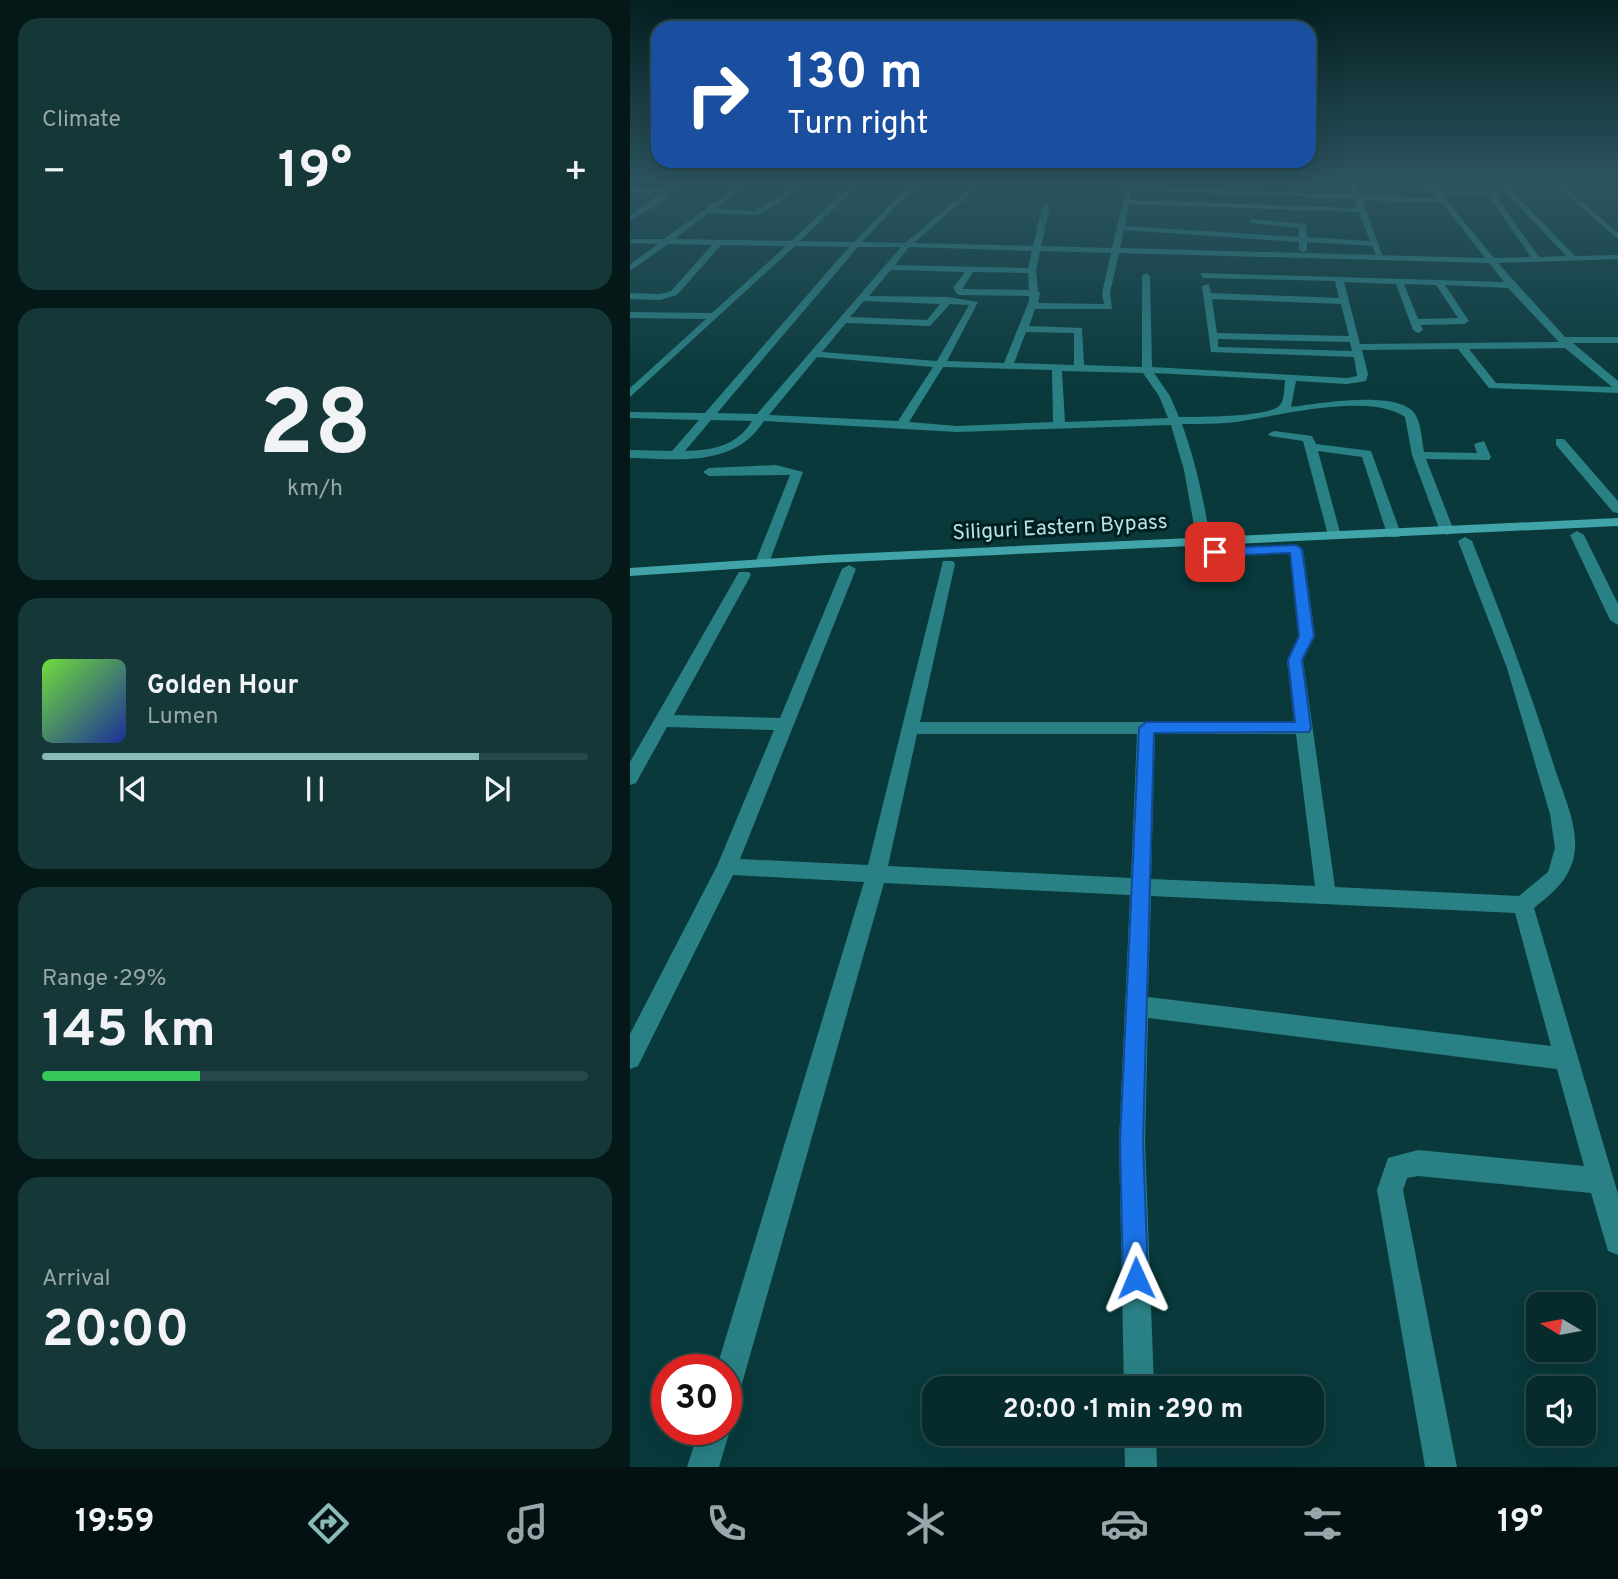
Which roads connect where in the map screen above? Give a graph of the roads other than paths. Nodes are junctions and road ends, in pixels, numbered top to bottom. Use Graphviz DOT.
graph roads {
  1 [pos="653,250"];
  2 [pos="711,250"];
  3 [pos="784,250"];
  4 [pos="851,250"];
  5 [pos="902,250"];
  6 [pos="1038,250"];
  7 [pos="1073,250"];
  8 [pos="1303,250"];
  9 [pos="1377,250"];
  10 [pos="1483,250"];
  11 [pos="1530,250"];
  12 [pos="1565,250"];
  13 [pos="1115,251"];
  14 [pos="1200,254"];
  15 [pos="1303,257"];
  16 [pos="1613,258"];
  17 [pos="1379,259"];
  18 [pos="1574,260"];
  19 [pos="1491,261"];
  20 [pos="1538,261"];
  21 [pos="1618,265"];
  22 [pos="888,267"];
  23 [pos="630,268"];
  24 [pos="971,269"];
  25 [pos="1032,271"];
  26 [pos="1203,275"];
  27 [pos="1146,276"];
  28 [pos="1339,279"];
  29 [pos="1383,281"];
  30 [pos="1399,281"];
  31 [pos="1439,283"];
  32 [pos="1510,285"];
  33 [pos="1036,293"];
  34 [pos="630,296"];
  35 [pos="862,298"];
  36 [pos="948,300"];
  37 [pos="1210,300"];
  38 [pos="1343,302"];
  39 [pos="1032,306"];
  40 [pos="1269,310"];
  41 [pos="630,315"];
  42 [pos="713,316"];
  43 [pos="844,320"];
  44 [pos="1415,322"];
  45 [pos="1023,329"];
  46 [pos="1214,336"];
  47 [pos="1618,340"];
  48 [pos="1566,343"];
  49 [pos="1424,346"];
  50 [pos="1461,346"];
  51 [pos="1355,347"];
  52 [pos="1215,350"];
  53 [pos="815,354"];
  54 [pos="940,364"];
  55 [pos="1007,368"];
  56 [pos="1057,369"];
  57 [pos="1079,370"];
  58 [pos="1147,370"];
  59 [pos="1219,372"];
  60 [pos="1291,377"];
  61 [pos="1618,388"];
  62 [pos="630,394"];
  63 [pos="1280,412"];
  64 [pos="630,415"];
  65 [pos="708,418"];
  66 [pos="760,418"];
  67 [pos="1176,422"];
  68 [pos="901,425"];
  69 [pos="1059,427"];
  70 [pos="1274,434"];
  71 [pos="1560,442"];
  72 [pos="1480,444"];
  73 [pos="1311,447"];
  74 [pos="630,454"];
  75 [pos="675,454"];
  76 [pos="1418,455"];
  77 [pos="709,472"];
  78 [pos="1618,509"];
  79 [pos="1618,522"];
  80 [pos="1447,531"];
  81 [pos="1618,533"];
  82 [pos="1394,534"];
  83 [pos="1577,535"];
  84 [pos="1334,536"];
  85 [pos="1465,541"];
  86 [pos="1204,542"];
  87 [pos="1296,549"];
  88 [pos="762,564"];
  89 [pos="948,564"];
  90 [pos="849,569"];
  91 [pos="630,572"];
  92 [pos="744,575"];
  93 [pos="630,582"];
  94 [pos="1618,620"];
  95 [pos="664,720"];
  96 [pos="787,724"];
  97 [pos="911,728"];
  98 [pos="1146,728"];
  99 [pos="1303,728"];
  100 [pos="639,746"];
  101 [pos="630,778"];
  102 [pos="727,867"];
  103 [pos="876,874"];
  104 [pos="1140,887"];
  105 [pos="1326,895"];
  106 [pos="1523,905"];
  107 [pos="1136,1006"];
  108 [pos="630,1058"];
  109 [pos="1567,1059"];
  110 [pos="1601,1181"];
  111 [pos="1618,1241"];
  112 [pos="736,1354"];
  113 [pos="1139,1376"];
  114 [pos="710,1445"];
  115 [pos="1140,1446"];
  116 [pos="703,1467"];
  117 [pos="1141,1467"];
  118 [pos="1441,1467"];
  1 -- 23 [label="street"];
  2 -- 34 [label="street"];
  3 -- 42 [label="street"];
  4 -- 65 [label="street"];
  5 -- 22 [label="street"];
  6 -- 25 [label="street"];
  7 -- 13 [label="street"];
  8 -- 15 [label="street"];
  9 -- 17 [label="street"];
  10 -- 19 [label="street"];
  11 -- 20 [label="street"];
  12 -- 18 [label="street"];
  13 -- 14 [label="street"];
  13 -- 39 [label="street"];
  14 -- 15 [label="street"];
  14 -- 26 [label="street"];
  15 -- 17 [label="street"];
  16 -- 18 [label="street"];
  16 -- 21 [label="street"];
  17 -- 19 [label="street"];
  17 -- 29 [label="street"];
  18 -- 20 [label="street"];
  19 -- 20 [label="street"];
  19 -- 32 [label="street"];
  22 -- 24 [label="street"];
  22 -- 35 [label="street"];
  24 -- 25 [label="street"];
  24 -- 33 [label="street"];
  25 -- 33 [label="street"];
  26 -- 28 [label="street"];
  26 -- 37 [label="street"];
  27 -- 58 [label="street"];
  28 -- 29 [label="street"];
  28 -- 38 [label="street"];
  29 -- 30 [label="street"];
  30 -- 31 [label="street"];
  30 -- 44 [label="street"];
  31 -- 32 [label="street"];
  31 -- 44 [label="street"];
  32 -- 48 [label="street"];
  33 -- 39 [label="street"];
  35 -- 36 [label="street"];
  35 -- 43 [label="street"];
  36 -- 43 [label="street"];
  36 -- 54 [label="street"];
  37 -- 38 [label="street"];
  37 -- 40 [label="street"];
  37 -- 46 [label="street"];
  38 -- 51 [label="street"];
  39 -- 45 [label="street"];
  41 -- 42 [label="street"];
  42 -- 62 [label="street"];
  43 -- 53 [label="street"];
  44 -- 49 [label="street"];
  45 -- 55 [label="street"];
  45 -- 57 [label="street"];
  46 -- 51 [label="street"];
  46 -- 52 [label="street"];
  47 -- 48 [label="street"];
  48 -- 50 [label="street"];
  48 -- 61 [label="street"];
  49 -- 50 [label="street"];
  49 -- 51 [label="street"];
  50 -- 61 [label="street"];
  51 -- 52 [label="street"];
  51 -- 60 [label="street"];
  52 -- 59 [label="street"];
  53 -- 54 [label="street"];
  53 -- 66 [label="street"];
  54 -- 55 [label="street"];
  54 -- 68 [label="street"];
  55 -- 56 [label="street"];
  56 -- 57 [label="street"];
  56 -- 69 [label="street"];
  57 -- 58 [label="street"];
  58 -- 59 [label="street"];
  58 -- 67 [label="street"];
  59 -- 60 [label="street"];
  60 -- 63 [label="street"];
  63 -- 67 [label="street"];
  63 -- 76 [label="street"];
  64 -- 65 [label="street"];
  65 -- 66 [label="street"];
  65 -- 75 [label="street"];
  66 -- 68 [label="street"];
  66 -- 75 [label="street"];
  67 -- 69 [label="street"];
  67 -- 86 [label="street"];
  68 -- 69 [label="street"];
  70 -- 73 [label="street"];
  71 -- 78 [label="street"];
  72 -- 76 [label="street"];
  73 -- 82 [label="street"];
  73 -- 84 [label="street"];
  74 -- 75 [label="street"];
  76 -- 80 [label="street"];
  77 -- 88 [label="street"];
  79 -- 80 [label="main road, Siliguri Eastern Bypass"];
  80 -- 82 [label="main road, Siliguri Eastern Bypass"];
  81 -- 83 [label="main road, Siliguri Eastern Bypass"];
  82 -- 84 [label="main road, Siliguri Eastern Bypass"];
  83 -- 85 [label="main road, Siliguri Eastern Bypass"];
  83 -- 94 [label="street"];
  84 -- 86 [label="main road, Siliguri Eastern Bypass"];
  85 -- 87 [label="main road, Siliguri Eastern Bypass"];
  85 -- 106 [label="street"];
  86 -- 88 [label="main road, Siliguri Eastern Bypass"];
  87 -- 89 [label="main road, Siliguri Eastern Bypass"];
  87 -- 99 [label="street"];
  88 -- 91 [label="main road, Siliguri Eastern Bypass"];
  89 -- 90 [label="main road, Siliguri Eastern Bypass"];
  89 -- 97 [label="street"];
  90 -- 92 [label="main road, Siliguri Eastern Bypass"];
  90 -- 96 [label="street"];
  92 -- 93 [label="main road, Siliguri Eastern Bypass"];
  92 -- 95 [label="street"];
  95 -- 96 [label="street"];
  95 -- 100 [label="street"];
  96 -- 102 [label="street"];
  97 -- 98 [label="street"];
  97 -- 103 [label="street"];
  98 -- 99 [label="street"];
  98 -- 104 [label="street"];
  99 -- 105 [label="street"];
  100 -- 101 [label="street"];
  102 -- 103 [label="street"];
  102 -- 108 [label="street"];
  103 -- 104 [label="street"];
  103 -- 112 [label="street"];
  104 -- 105 [label="street"];
  104 -- 107 [label="street"];
  105 -- 106 [label="street"];
  106 -- 109 [label="street"];
  107 -- 109 [label="street"];
  107 -- 113 [label="street"];
  109 -- 110 [label="street"];
  110 -- 111 [label="street"];
  110 -- 118 [label="street"];
  114 -- 116 [label="street"];
  115 -- 117 [label="street"];
}
